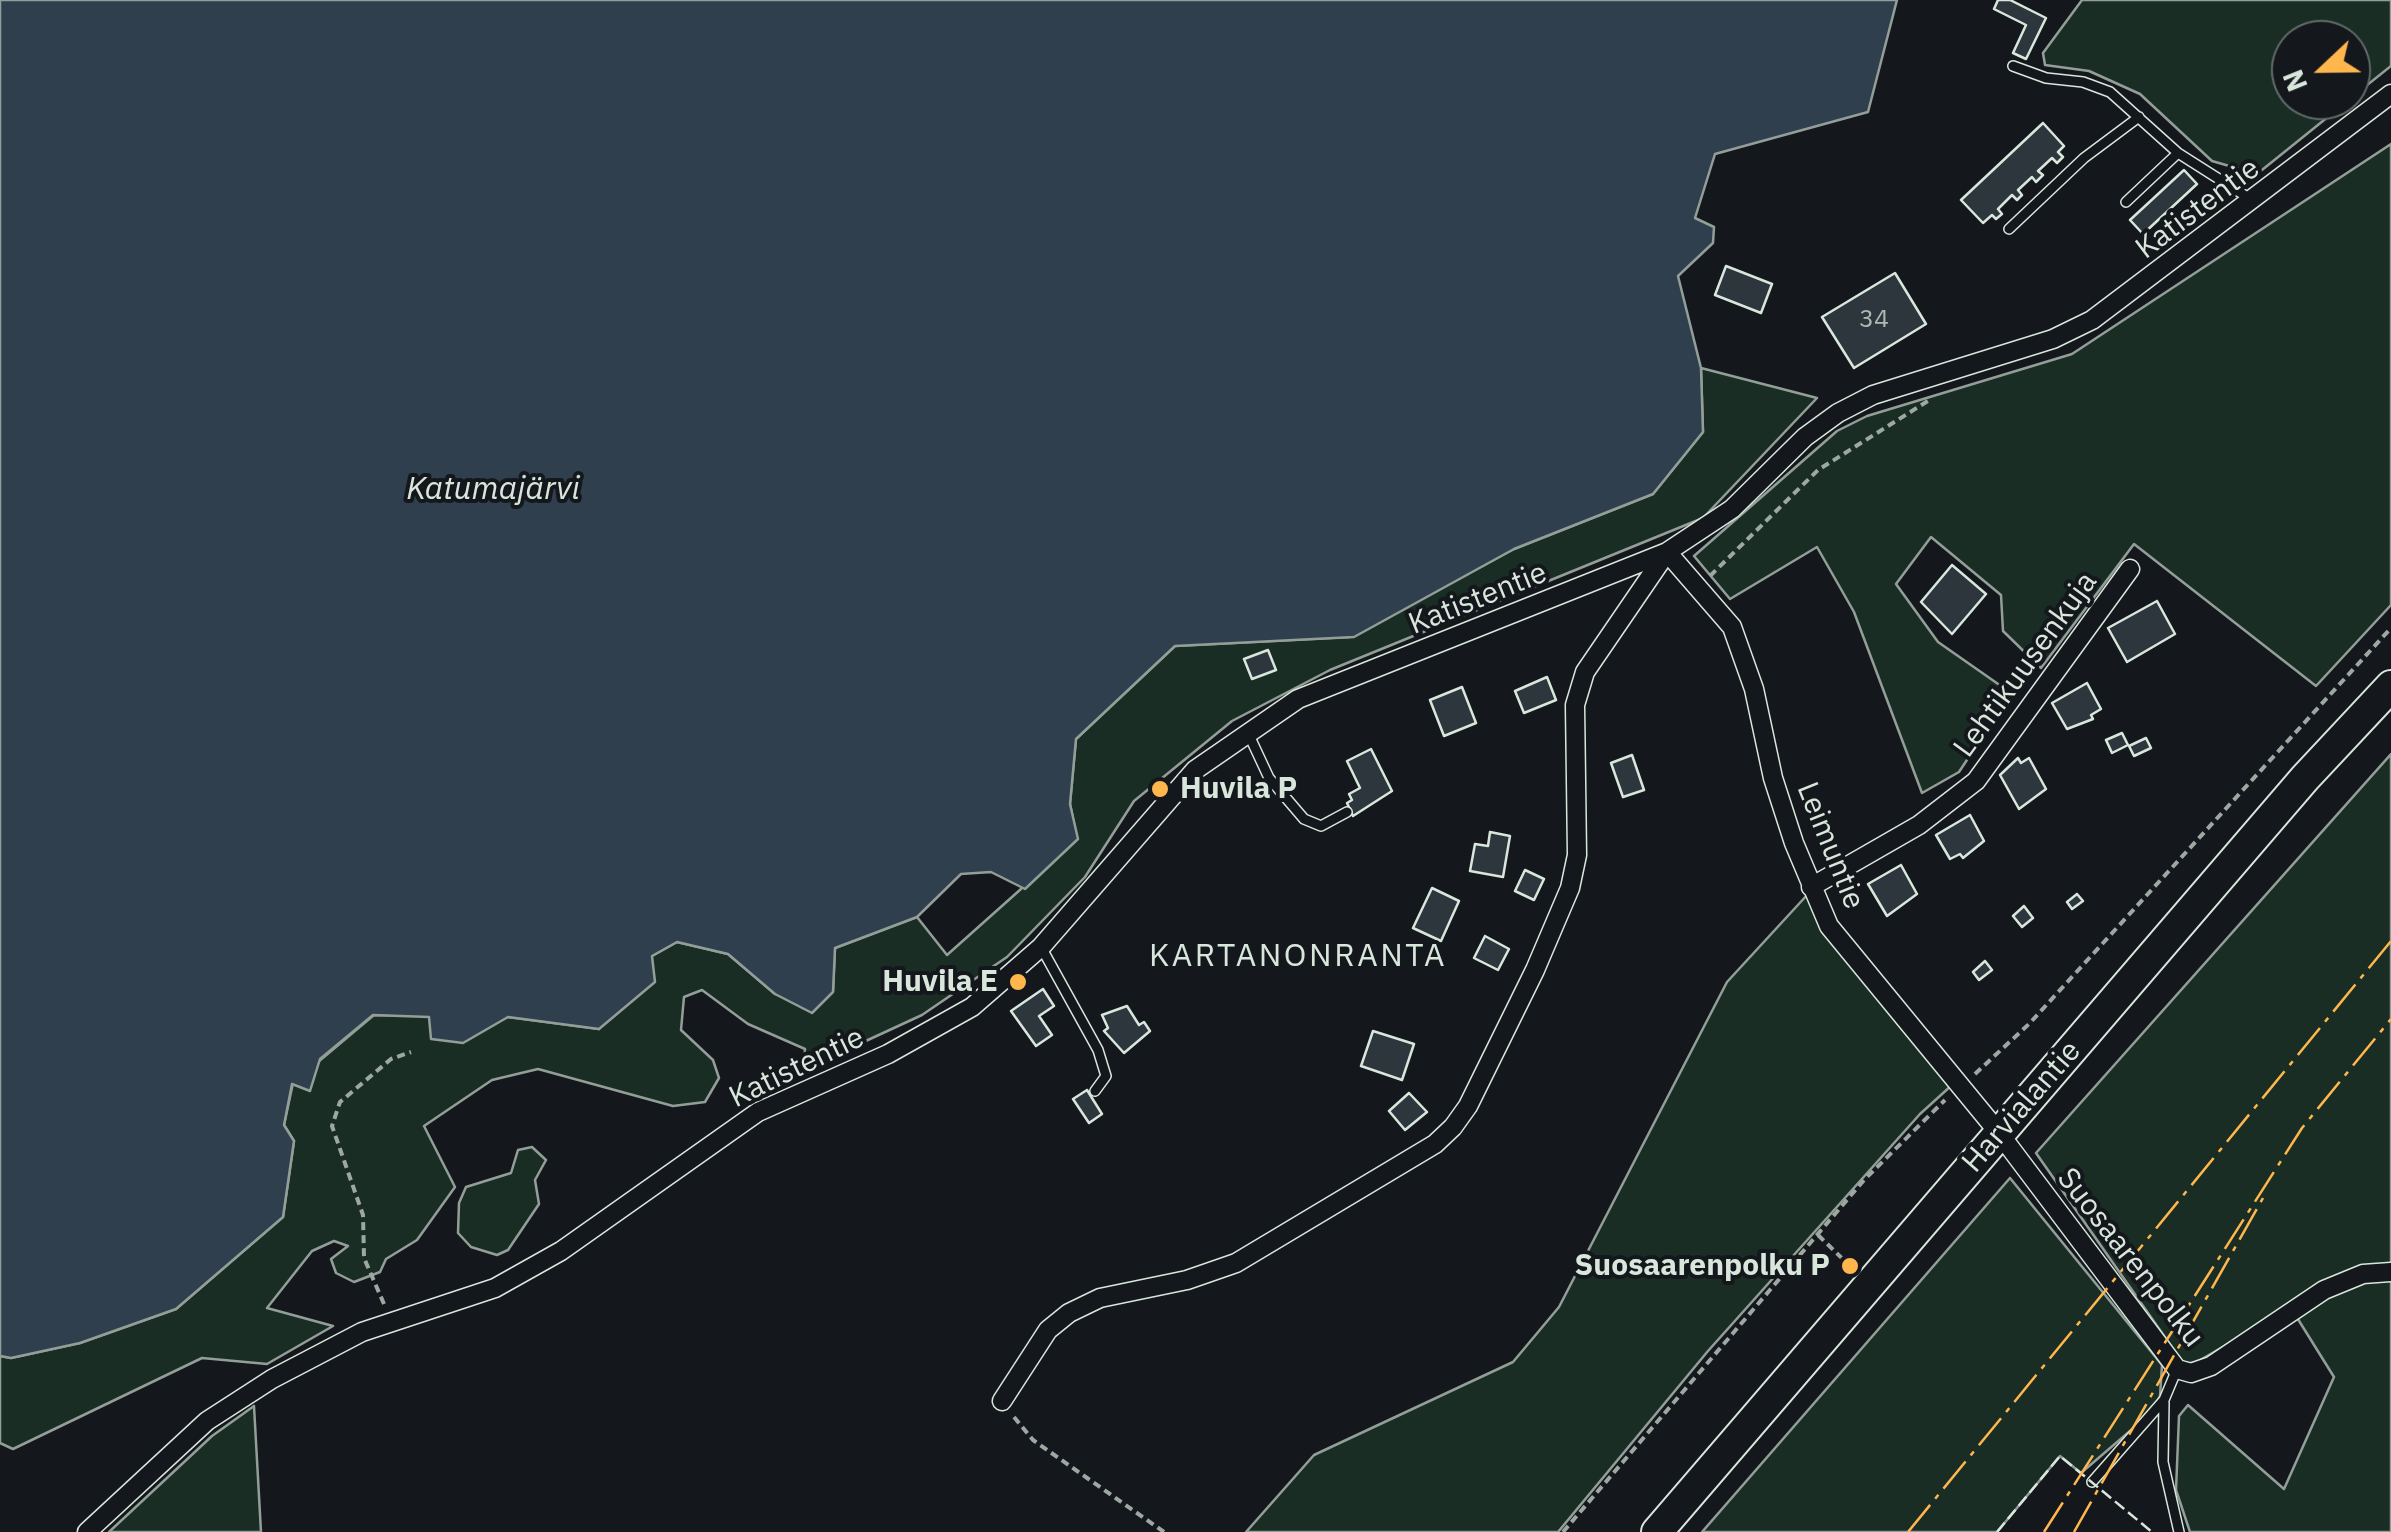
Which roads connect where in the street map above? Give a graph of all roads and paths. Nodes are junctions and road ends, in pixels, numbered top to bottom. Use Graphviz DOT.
graph roads {
  1 [pos="2014,66"];
  2 [pos="2391,94"];
  3 [pos="2140,117"];
  4 [pos="2178,153"];
  5 [pos="2254,201"];
  6 [pos="2126,202"];
  7 [pos="2009,229"];
  8 [pos="1668,552"];
  9 [pos="2130,570"];
  10 [pos="2391,686"];
  11 [pos="1248,733"];
  12 [pos="1347,812"];
  13 [pos="1811,887"];
  14 [pos="1041,947"];
  15 [pos="411,1052"];
  16 [pos="1095,1091"];
  17 [pos="2000,1133"];
  18 [pos="1818,1234"];
  19 [pos="1850,1266"];
  20 [pos="2391,1272"];
  21 [pos="392,1322"];
  22 [pos="2177,1370"];
  23 [pos="2164,1400"];
  24 [pos="1002,1401"];
  25 [pos="2092,1482"];
  26 [pos="87,1532"];
  27 [pos="1164,1532"];
  28 [pos="1657,1532"];
  29 [pos="2179,1532"];
  1 -- 3 [label="lane"];
  2 -- 5 [label="street, Katistentie"];
  3 -- 4 [label="lane"];
  3 -- 7 [label="lane"];
  4 -- 5 [label="lane"];
  4 -- 6 [label="lane"];
  5 -- 8 [label="street, Katistentie"];
  8 -- 11 [label="street, Katistentie"];
  8 -- 13 [label="street, Leimuntie"];
  8 -- 24 [label="street, Katistentie"];
  9 -- 13 [label="street, Lehtikuusenkuja"];
  10 -- 17 [label="highway, Harvialantie"];
  11 -- 12 [label="lane"];
  11 -- 14 [label="street, Katistentie"];
  13 -- 17 [label="street, Leimuntie"];
  14 -- 16 [label="lane"];
  14 -- 21 [label="street, Katistentie"];
  15 -- 21 [label="path"];
  17 -- 22 [label="street, Suosaarenpolku"];
  17 -- 28 [label="highway, Harvialantie"];
  18 -- 19 [label="path"];
  20 -- 22 [label="street, Suosaarenpolku"];
  21 -- 26 [label="street, Katistentie"];
  22 -- 23 [label="lane"];
  23 -- 25 [label="lane"];
  23 -- 29 [label="lane"];
  24 -- 27 [label="path"];
}
